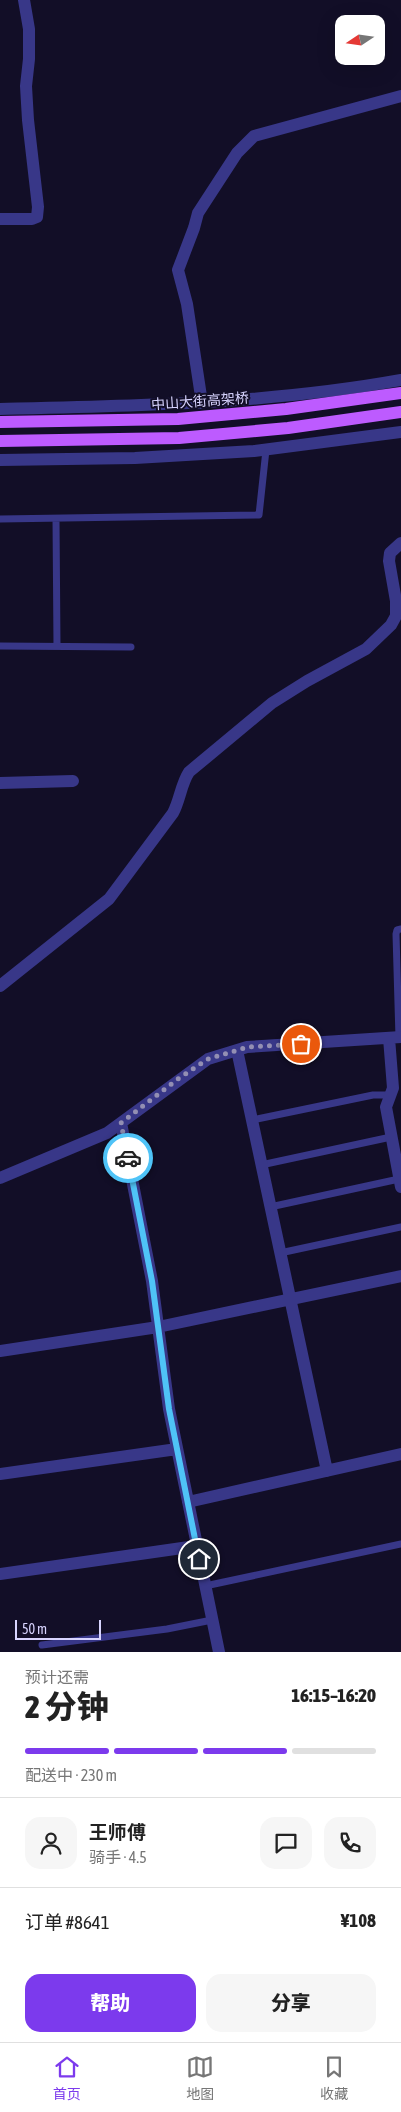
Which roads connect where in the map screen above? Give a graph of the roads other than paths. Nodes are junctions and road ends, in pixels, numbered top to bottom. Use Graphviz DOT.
graph roads {
  1 [pos="24,0"];
  2 [pos="401,96"];
  3 [pos="0,219"];
  4 [pos="401,380"];
  5 [pos="401,393"];
  6 [pos="202,403"];
  7 [pos="0,409"];
  8 [pos="401,412"];
  9 [pos="0,422"];
  10 [pos="401,432"];
  11 [pos="0,441"];
  12 [pos="266,450"];
  13 [pos="0,460"];
  14 [pos="56,519"];
  15 [pos="0,520"];
  16 [pos="401,543"];
  17 [pos="0,646"];
  18 [pos="57,646"];
  19 [pos="131,647"];
  20 [pos="73,781"];
  21 [pos="0,783"];
  22 [pos="401,929"];
  23 [pos="0,986"];
  24 [pos="396,1038"];
  25 [pos="237,1050"];
  26 [pos="391,1095"];
  27 [pos="252,1120"];
  28 [pos="121,1123"];
  29 [pos="391,1137"];
  30 [pos="398,1154"];
  31 [pos="261,1165"];
  32 [pos="0,1178"];
  33 [pos="400,1183"];
  34 [pos="270,1207"];
  35 [pos="401,1227"];
  36 [pos="280,1253"];
  37 [pos="401,1276"];
  38 [pos="290,1300"];
  39 [pos="158,1328"];
  40 [pos="0,1351"];
  41 [pos="177,1449"];
  42 [pos="401,1454"];
  43 [pos="327,1471"];
  44 [pos="0,1474"];
  45 [pos="188,1502"];
  46 [pos="401,1544"];
  47 [pos="196,1546"];
  48 [pos="0,1574"];
  49 [pos="205,1586"];
  50 [pos="212,1620"];
  51 [pos="42,1645"];
  52 [pos="219,1652"];
  1 -- 3 [label="street"];
  2 -- 6 [label="street"];
  4 -- 6 [label="street"];
  5 -- 9 [label="main road, 中山大街高架桥"];
  6 -- 7 [label="street"];
  8 -- 11 [label="main road"];
  10 -- 12 [label="street"];
  12 -- 13 [label="street"];
  12 -- 14 [label="lane"];
  14 -- 15 [label="lane"];
  14 -- 18 [label="lane"];
  16 -- 23 [label="street"];
  17 -- 18 [label="lane"];
  18 -- 19 [label="lane"];
  20 -- 21 [label="street"];
  22 -- 24 [label="lane"];
  24 -- 25 [label="street"];
  24 -- 26 [label="street"];
  25 -- 27 [label="street"];
  25 -- 28 [label="street"];
  26 -- 27 [label="lane"];
  26 -- 29 [label="street"];
  27 -- 31 [label="street"];
  28 -- 32 [label="street"];
  28 -- 39 [label="street"];
  29 -- 30 [label="street"];
  29 -- 31 [label="lane"];
  30 -- 33 [label="street"];
  31 -- 34 [label="street"];
  33 -- 34 [label="lane"];
  34 -- 36 [label="street"];
  35 -- 36 [label="lane"];
  36 -- 38 [label="street"];
  37 -- 38 [label="street"];
  38 -- 39 [label="street"];
  38 -- 43 [label="street"];
  39 -- 40 [label="street"];
  39 -- 41 [label="street"];
  41 -- 44 [label="street"];
  41 -- 45 [label="street"];
  42 -- 43 [label="street"];
  43 -- 45 [label="street"];
  45 -- 47 [label="street"];
  46 -- 49 [label="lane"];
  47 -- 48 [label="street"];
  47 -- 49 [label="street"];
  49 -- 50 [label="street"];
  50 -- 51 [label="lane"];
  50 -- 52 [label="street"];
}
